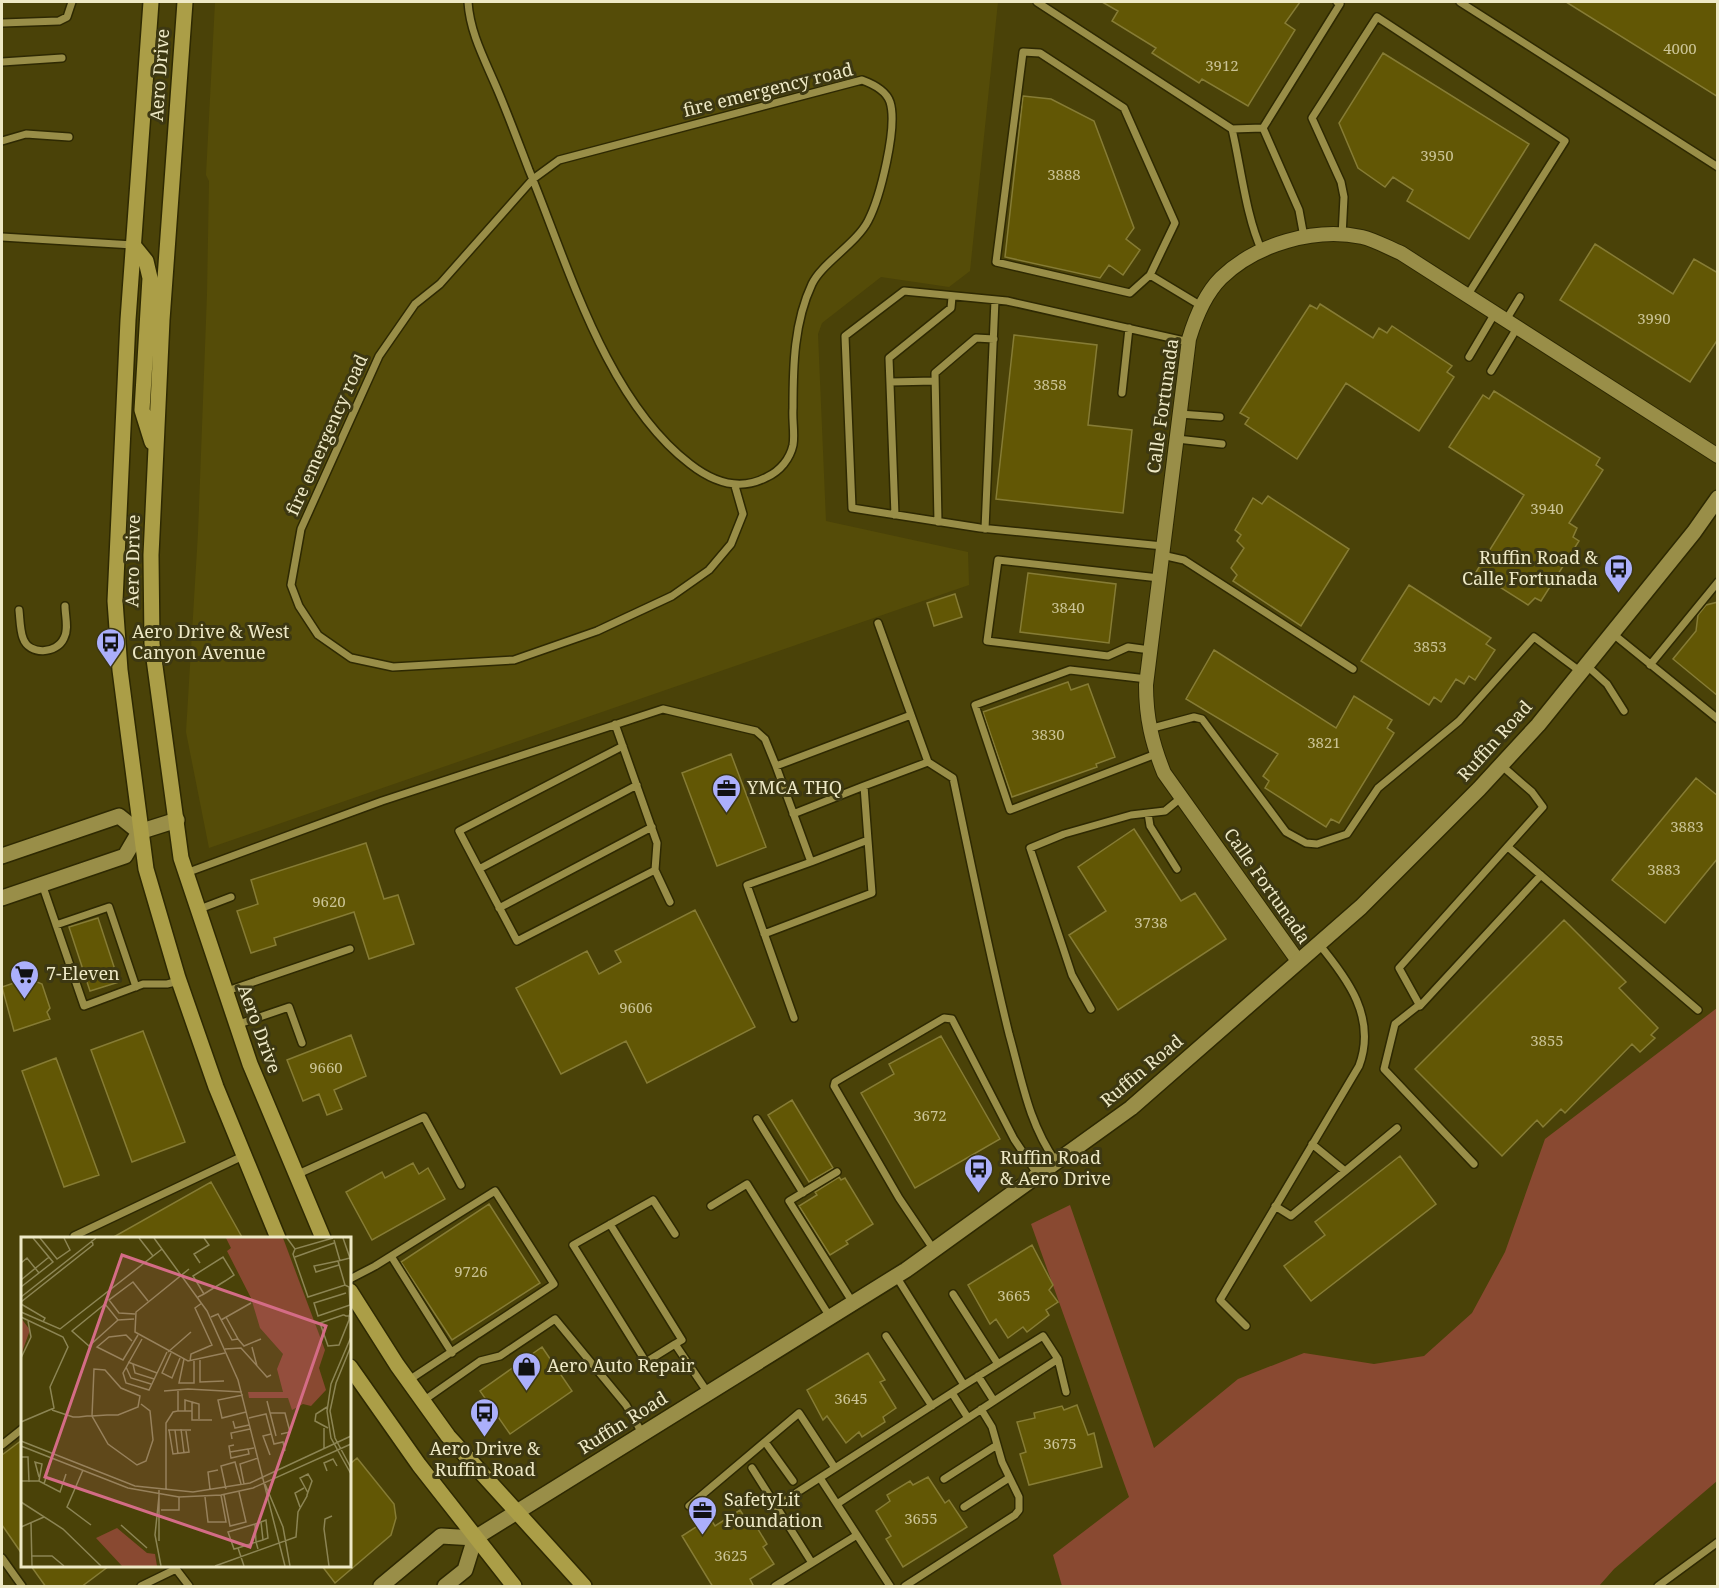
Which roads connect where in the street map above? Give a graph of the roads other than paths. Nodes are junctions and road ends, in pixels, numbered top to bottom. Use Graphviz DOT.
graph roads {
  1 [pos="72,2"];
  2 [pos="151,2"];
  3 [pos="184,2"];
  4 [pos="468,2"];
  5 [pos="1037,2"];
  6 [pos="1337,2"];
  7 [pos="1460,2"];
  8 [pos="2,23"];
  9 [pos="62,58"];
  10 [pos="2,62"];
  11 [pos="1263,128"];
  12 [pos="1232,129"];
  13 [pos="69,137"];
  14 [pos="2,141"];
  15 [pos="1718,166"];
  16 [pos="533,179"];
  17 [pos="1342,236"];
  18 [pos="2,237"];
  19 [pos="1305,237"];
  20 [pos="133,245"];
  21 [pos="1262,251"];
  22 [pos="1149,275"];
  23 [pos="1467,296"];
  24 [pos="952,297"];
  25 [pos="1520,297"];
  26 [pos="995,300"];
  27 [pos="1203,307"];
  28 [pos="1506,321"];
  29 [pos="1129,328"];
  30 [pos="994,339"];
  31 [pos="1189,342"];
  32 [pos="1469,357"];
  33 [pos="1491,371"];
  34 [pos="890,381"];
  35 [pos="935,381"];
  36 [pos="1122,393"];
  37 [pos="1180,414"];
  38 [pos="1220,417"];
  39 [pos="1177,440"];
  40 [pos="1222,444"];
  41 [pos="156,455"];
  42 [pos="1718,456"];
  43 [pos="735,486"];
  44 [pos="1718,498"];
  45 [pos="895,515"];
  46 [pos="938,522"];
  47 [pos="985,529"];
  48 [pos="1163,551"];
  49 [pos="1160,578"];
  50 [pos="1718,582"];
  51 [pos="65,606"];
  52 [pos="19,610"];
  53 [pos="878,623"];
  54 [pos="1611,633"];
  55 [pos="1150,650"];
  56 [pos="1650,665"];
  57 [pos="1583,668"];
  58 [pos="1353,669"];
  59 [pos="1147,679"];
  60 [pos="1624,711"];
  61 [pos="911,715"];
  62 [pos="1718,719"];
  63 [pos="615,724"];
  64 [pos="1149,729"];
  65 [pos="623,746"];
  66 [pos="1156,754"];
  67 [pos="928,762"];
  68 [pos="1501,765"];
  69 [pos="776,766"];
  70 [pos="637,785"];
  71 [pos="864,786"];
  72 [pos="1182,797"];
  73 [pos="1148,813"];
  74 [pos="794,814"];
  75 [pos="177,820"];
  76 [pos="652,827"];
  77 [pos="139,832"];
  78 [pos="868,840"];
  79 [pos="1508,846"];
  80 [pos="2,856"];
  81 [pos="811,862"];
  82 [pos="479,868"];
  83 [pos="1177,868"];
  84 [pos="655,870"];
  85 [pos="186,873"];
  86 [pos="1541,875"];
  87 [pos="42,884"];
  88 [pos="231,897"];
  89 [pos="2,898"];
  90 [pos="670,902"];
  91 [pos="499,908"];
  92 [pos="197,910"];
  93 [pos="56,925"];
  94 [pos="764,934"];
  95 [pos="1318,944"];
  96 [pos="350,949"];
  97 [pos="1298,961"];
  98 [pos="179,981"];
  99 [pos="136,987"];
  100 [pos="224,992"];
  101 [pos="1419,1005"];
  102 [pos="1091,1009"];
  103 [pos="1698,1010"];
  104 [pos="794,1018"];
  105 [pos="236,1025"];
  106 [pos="302,1043"];
  107 [pos="757,1119"];
  108 [pos="1397,1128"];
  109 [pos="1312,1144"];
  110 [pos="243,1156"];
  111 [pos="1056,1162"];
  112 [pos="1474,1164"];
  113 [pos="1345,1171"];
  114 [pos="837,1172"];
  115 [pos="296,1175"];
  116 [pos="1038,1175"];
  117 [pos="461,1185"];
  118 [pos="803,1193"];
  119 [pos="711,1206"];
  120 [pos="1275,1206"];
  121 [pos="610,1224"];
  122 [pos="675,1234"];
  123 [pos="74,1237"];
  124 [pos="277,1237"];
  125 [pos="322,1237"];
  126 [pos="934,1250"];
  127 [pos="391,1256"];
  128 [pos="896,1276"];
  129 [pos="351,1278"];
  130 [pos="351,1293"];
  131 [pos="953,1294"];
  132 [pos="853,1303"];
  133 [pos="830,1317"];
  134 [pos="1246,1326"];
  135 [pos="886,1336"];
  136 [pos="675,1344"];
  137 [pos="452,1353"];
  138 [pos="1058,1359"];
  139 [pos="998,1364"];
  140 [pos="978,1376"];
  141 [pos="408,1381"];
  142 [pos="354,1383"];
  143 [pos="964,1385"];
  144 [pos="1066,1392"];
  145 [pos="708,1393"];
  146 [pos="952,1393"];
  147 [pos="423,1401"];
  148 [pos="994,1401"];
  149 [pos="932,1406"];
  150 [pos="981,1409"];
  151 [pos="968,1418"];
  152 [pos="21,1430"];
  153 [pos="643,1434"];
  154 [pos="765,1442"];
  155 [pos="2,1445"];
  156 [pos="997,1445"];
  157 [pos="752,1468"];
  158 [pos="835,1468"];
  159 [pos="820,1478"];
  160 [pos="1009,1478"];
  161 [pos="944,1479"];
  162 [pos="793,1481"];
  163 [pos="837,1504"];
  164 [pos="689,1506"];
  165 [pos="776,1506"];
  166 [pos="963,1507"];
  167 [pos="516,1512"];
  168 [pos="857,1535"];
  169 [pos="475,1538"];
  170 [pos="1718,1542"];
  171 [pos="2,1558"];
  172 [pos="812,1563"];
  173 [pos="175,1567"];
  174 [pos="22,1587"];
  175 [pos="141,1587"];
  176 [pos="189,1587"];
  177 [pos="381,1587"];
  178 [pos="445,1587"];
  179 [pos="514,1587"];
  180 [pos="584,1587"];
  181 [pos="775,1587"];
  182 [pos="890,1587"];
  183 [pos="905,1587"];
  184 [pos="1658,1587"];
  1 -- 8 [label="lane"];
  2 -- 20 [label="main road, Aero Drive"];
  3 -- 41 [label="main road, Aero Drive"];
  4 -- 16 [label="lane"];
  5 -- 12 [label="lane"];
  6 -- 11 [label="lane"];
  7 -- 15 [label="lane"];
  9 -- 10 [label="lane"];
  11 -- 12 [label="lane"];
  11 -- 19 [label="lane"];
  12 -- 21 [label="lane"];
  13 -- 14 [label="lane"];
  16 -- 43 [label="lane"];
  16 -- 43 [label="lane, fire emergency road"];
  16 -- 43 [label="lane, fire emergency road"];
  17 -- 19 [label="street, Calle Fortunada"];
  17 -- 23 [label="street, Calle Fortunada"];
  17 -- 23 [label="lane"];
  18 -- 20 [label="lane"];
  19 -- 21 [label="street, Calle Fortunada"];
  20 -- 41 [label="main road"];
  20 -- 77 [label="main road, Aero Drive"];
  21 -- 27 [label="street, Calle Fortunada"];
  22 -- 22 [label="lane"];
  22 -- 27 [label="lane"];
  23 -- 28 [label="street, Calle Fortunada"];
  24 -- 26 [label="lane"];
  24 -- 34 [label="lane"];
  24 -- 45 [label="lane"];
  25 -- 28 [label="lane"];
  26 -- 29 [label="lane"];
  26 -- 30 [label="lane"];
  27 -- 31 [label="street, Calle Fortunada"];
  28 -- 32 [label="lane"];
  28 -- 33 [label="lane"];
  28 -- 42 [label="street, Calle Fortunada"];
  29 -- 31 [label="lane"];
  29 -- 36 [label="lane"];
  30 -- 35 [label="lane"];
  30 -- 47 [label="lane"];
  31 -- 37 [label="street, Calle Fortunada"];
  34 -- 35 [label="lane"];
  34 -- 45 [label="lane"];
  35 -- 46 [label="lane"];
  37 -- 38 [label="lane"];
  37 -- 39 [label="street, Calle Fortunada"];
  39 -- 40 [label="lane"];
  39 -- 48 [label="street, Calle Fortunada"];
  41 -- 75 [label="main road, Aero Drive"];
  44 -- 54 [label="main road, Ruffin Road"];
  45 -- 46 [label="lane"];
  46 -- 47 [label="lane"];
  47 -- 48 [label="lane"];
  48 -- 49 [label="street, Calle Fortunada"];
  48 -- 58 [label="lane"];
  49 -- 55 [label="street, Calle Fortunada"];
  49 -- 55 [label="lane"];
  50 -- 56 [label="lane"];
  51 -- 52 [label="lane"];
  53 -- 61 [label="lane"];
  54 -- 56 [label="lane"];
  54 -- 57 [label="main road, Ruffin Road"];
  55 -- 59 [label="street, Calle Fortunada"];
  56 -- 62 [label="lane"];
  57 -- 60 [label="lane"];
  57 -- 64 [label="lane"];
  57 -- 68 [label="main road, Ruffin Road"];
  59 -- 64 [label="street, Calle Fortunada"];
  59 -- 66 [label="lane"];
  61 -- 67 [label="lane"];
  61 -- 69 [label="lane"];
  63 -- 65 [label="lane"];
  63 -- 69 [label="lane"];
  63 -- 85 [label="lane"];
  64 -- 66 [label="street, Calle Fortunada"];
  65 -- 70 [label="lane"];
  65 -- 82 [label="lane"];
  66 -- 72 [label="street, Calle Fortunada"];
  67 -- 71 [label="lane"];
  67 -- 111 [label="lane"];
  68 -- 79 [label="lane"];
  68 -- 95 [label="main road, Ruffin Road"];
  69 -- 74 [label="lane"];
  70 -- 76 [label="lane"];
  70 -- 82 [label="lane"];
  71 -- 74 [label="lane"];
  71 -- 78 [label="lane"];
  72 -- 73 [label="lane"];
  72 -- 97 [label="street, Calle Fortunada"];
  73 -- 83 [label="lane"];
  73 -- 102 [label="lane"];
  74 -- 81 [label="lane"];
  75 -- 77 [label="main road"];
  75 -- 85 [label="main road, Aero Drive"];
  76 -- 84 [label="lane"];
  76 -- 91 [label="lane"];
  77 -- 80 [label="main road"];
  77 -- 87 [label="main road"];
  77 -- 98 [label="main road, Aero Drive"];
  78 -- 81 [label="lane"];
  78 -- 94 [label="lane"];
  79 -- 86 [label="lane"];
  79 -- 101 [label="lane"];
  81 -- 94 [label="lane"];
  82 -- 91 [label="lane"];
  84 -- 90 [label="lane"];
  84 -- 91 [label="lane"];
  85 -- 92 [label="main road, Aero Drive"];
  86 -- 101 [label="lane"];
  86 -- 103 [label="lane"];
  87 -- 89 [label="main road"];
  87 -- 93 [label="lane"];
  88 -- 92 [label="lane"];
  92 -- 100 [label="main road, Aero Drive"];
  93 -- 99 [label="lane"];
  93 -- 99 [label="lane"];
  94 -- 104 [label="lane"];
  95 -- 97 [label="main road, Ruffin Road"];
  95 -- 109 [label="lane"];
  96 -- 100 [label="lane"];
  97 -- 111 [label="main road, Ruffin Road"];
  98 -- 99 [label="lane"];
  98 -- 110 [label="main road, Aero Drive"];
  100 -- 105 [label="main road, Aero Drive"];
  101 -- 112 [label="lane"];
  105 -- 106 [label="lane"];
  105 -- 115 [label="main road, Aero Drive"];
  107 -- 118 [label="lane"];
  108 -- 113 [label="lane"];
  109 -- 113 [label="lane"];
  109 -- 120 [label="lane"];
  110 -- 123 [label="lane"];
  110 -- 124 [label="main road, Aero Drive"];
  111 -- 116 [label="main road, Ruffin Road"];
  113 -- 120 [label="lane"];
  114 -- 118 [label="lane"];
  115 -- 117 [label="lane"];
  115 -- 125 [label="main road, Aero Drive"];
  116 -- 126 [label="main road, Ruffin Road"];
  116 -- 126 [label="lane"];
  118 -- 132 [label="lane"];
  119 -- 133 [label="lane"];
  120 -- 134 [label="lane"];
  121 -- 122 [label="lane"];
  121 -- 136 [label="lane"];
  121 -- 136 [label="lane"];
  126 -- 128 [label="main road, Ruffin Road"];
  127 -- 129 [label="lane"];
  127 -- 137 [label="lane"];
  127 -- 137 [label="lane"];
  128 -- 132 [label="main road, Ruffin Road"];
  128 -- 143 [label="lane"];
  130 -- 141 [label="main road"];
  131 -- 139 [label="lane"];
  132 -- 133 [label="main road, Ruffin Road"];
  133 -- 145 [label="main road, Ruffin Road"];
  135 -- 149 [label="lane"];
  136 -- 145 [label="lane"];
  137 -- 141 [label="lane"];
  138 -- 139 [label="lane"];
  138 -- 144 [label="lane"];
  138 -- 148 [label="lane"];
  139 -- 140 [label="lane"];
  140 -- 143 [label="lane"];
  140 -- 148 [label="lane"];
  141 -- 147 [label="main road"];
  142 -- 169 [label="main road"];
  143 -- 146 [label="lane"];
  145 -- 153 [label="main road, Ruffin Road"];
  146 -- 149 [label="lane"];
  146 -- 151 [label="lane"];
  147 -- 153 [label="lane"];
  147 -- 167 [label="main road"];
  148 -- 150 [label="lane"];
  149 -- 158 [label="lane"];
  150 -- 151 [label="lane"];
  150 -- 156 [label="lane"];
  151 -- 163 [label="lane"];
  152 -- 155 [label="lane"];
  153 -- 167 [label="main road, Ruffin Road"];
  154 -- 158 [label="lane"];
  154 -- 162 [label="lane"];
  154 -- 164 [label="lane"];
  156 -- 160 [label="lane"];
  156 -- 161 [label="lane"];
  157 -- 165 [label="lane"];
  158 -- 159 [label="lane"];
  159 -- 163 [label="lane"];
  159 -- 165 [label="lane"];
  160 -- 166 [label="lane"];
  160 -- 183 [label="lane"];
  163 -- 168 [label="lane"];
  165 -- 172 [label="lane"];
  167 -- 169 [label="main road, Ruffin Road"];
  167 -- 180 [label="main road"];
  168 -- 172 [label="lane"];
  168 -- 182 [label="lane"];
  169 -- 177 [label="main road"];
  169 -- 178 [label="main road"];
  169 -- 179 [label="main road"];
  170 -- 184 [label="lane"];
  171 -- 174 [label="lane"];
  172 -- 181 [label="lane"];
  173 -- 175 [label="lane"];
  173 -- 176 [label="lane"];
}
